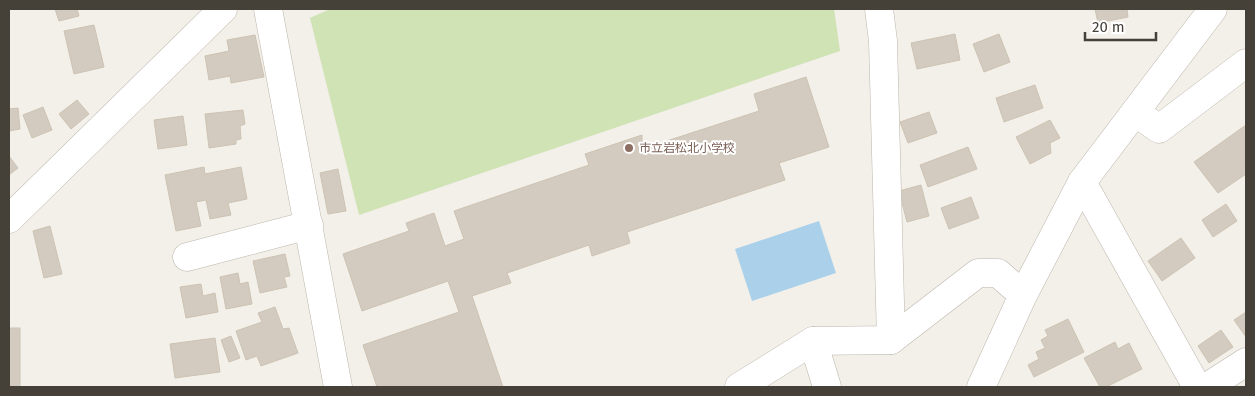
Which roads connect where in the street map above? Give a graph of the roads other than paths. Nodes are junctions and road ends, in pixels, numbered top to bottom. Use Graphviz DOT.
graph roads {
  1 [pos="223,9"];
  2 [pos="268,9"];
  3 [pos="879,9"];
  4 [pos="1213,9"];
  5 [pos="1246,63"];
  6 [pos="1135,112"];
  7 [pos="1082,182"];
  8 [pos="9,219"];
  9 [pos="309,225"];
  10 [pos="187,257"];
  11 [pos="1023,294"];
  12 [pos="890,340"];
  13 [pos="813,341"];
  14 [pos="1246,362"];
  15 [pos="338,387"];
  16 [pos="738,387"];
  17 [pos="827,387"];
  18 [pos="981,387"];
  19 [pos="1197,387"];
  20 [pos="1207,387"];
  1 -- 8 [label="street"];
  2 -- 9 [label="street"];
  3 -- 12 [label="street"];
  4 -- 6 [label="street"];
  5 -- 6 [label="street"];
  6 -- 7 [label="street"];
  7 -- 11 [label="street"];
  7 -- 19 [label="street"];
  9 -- 10 [label="street"];
  9 -- 15 [label="street"];
  11 -- 12 [label="street"];
  11 -- 18 [label="street"];
  12 -- 13 [label="street"];
  13 -- 16 [label="street"];
  13 -- 17 [label="street"];
  14 -- 20 [label="street"];
}
